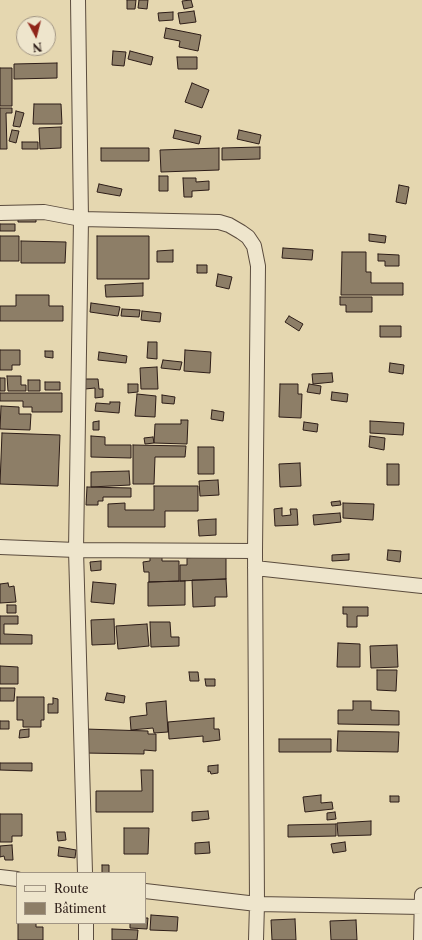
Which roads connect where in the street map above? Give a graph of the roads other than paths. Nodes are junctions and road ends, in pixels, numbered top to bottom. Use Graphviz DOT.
graph roads {
  1 [pos="78,0"];
  2 [pos="0,213"];
  3 [pos="81,219"];
  4 [pos="0,547"];
  5 [pos="76,550"];
  6 [pos="255,551"];
  7 [pos="255,568"];
  8 [pos="422,586"];
  9 [pos="86,872"];
  10 [pos="0,877"];
  11 [pos="16,879"];
  12 [pos="146,891"];
  13 [pos="422,895"];
  14 [pos="257,904"];
  15 [pos="422,907"];
  16 [pos="86,924"];
  17 [pos="86,940"];
  18 [pos="256,940"];
  19 [pos="421,940"];
  1 -- 3 [label="street"];
  2 -- 3 [label="street"];
  3 -- 5 [label="street"];
  3 -- 6 [label="street"];
  4 -- 5 [label="street"];
  5 -- 6 [label="street"];
  5 -- 9 [label="street"];
  6 -- 7 [label="street"];
  7 -- 8 [label="street"];
  7 -- 14 [label="street"];
  10 -- 11 [label="street"];
  12 -- 14 [label="street"];
  13 -- 15 [label="street"];
  14 -- 15 [label="street"];
  14 -- 18 [label="street"];
  15 -- 19 [label="street"];
  16 -- 17 [label="street"];
}
